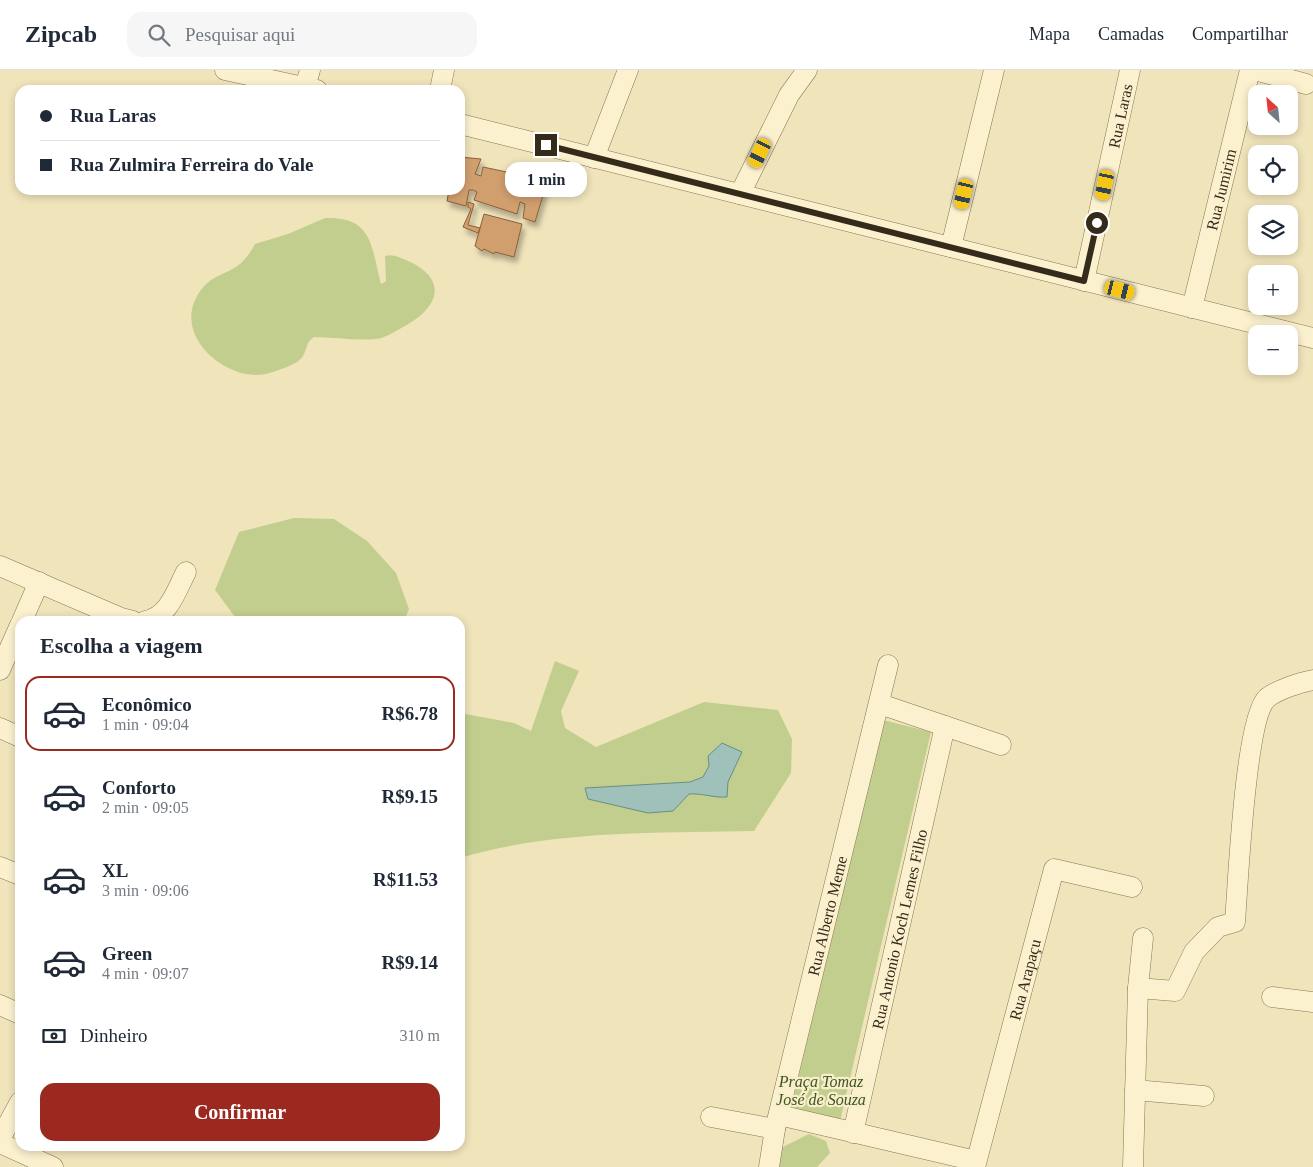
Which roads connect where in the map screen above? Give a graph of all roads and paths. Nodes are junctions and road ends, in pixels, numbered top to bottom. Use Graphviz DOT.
graph roads {
  1 [pos="225,70"];
  2 [pos="444,70"];
  3 [pos="628,70"];
  4 [pos="807,70"];
  5 [pos="994,70"];
  6 [pos="1130,70"];
  7 [pos="1250,70"];
  8 [pos="1255,70"];
  9 [pos="311,82"];
  10 [pos="1306,84"];
  11 [pos="441,85"];
  12 [pos="465,125"];
  13 [pos="594,158"];
  14 [pos="740,194"];
  15 [pos="951,247"];
  16 [pos="1084,281"];
  17 [pos="1192,308"];
  18 [pos="1313,338"];
  19 [pos="0,566"];
  20 [pos="186,572"];
  21 [pos="39,582"];
  22 [pos="24,616"];
  23 [pos="116,616"];
  24 [pos="159,616"];
  25 [pos="15,636"];
  26 [pos="888,665"];
  27 [pos="0,670"];
  28 [pos="1313,680"];
  29 [pos="880,704"];
  30 [pos="945,726"];
  31 [pos="0,728"];
  32 [pos="15,735"];
  33 [pos="1002,745"];
  34 [pos="0,866"];
  35 [pos="15,873"];
  36 [pos="1132,886"];
  37 [pos="1143,938"];
  38 [pos="1138,988"];
  39 [pos="1272,997"];
  40 [pos="1313,1001"];
  41 [pos="0,1005"];
  42 [pos="15,1012"];
  43 [pos="1136,1090"];
  44 [pos="1204,1096"];
  45 [pos="15,1112"];
  46 [pos="711,1117"];
  47 [pos="777,1122"];
  48 [pos="853,1134"];
  49 [pos="0,1141"];
  50 [pos="15,1148"];
  51 [pos="20,1151"];
  52 [pos="975,1164"];
  53 [pos="53,1167"];
  54 [pos="769,1167"];
  55 [pos="1133,1167"];
  1 -- 9 [label="street"];
  2 -- 11 [label="street"];
  3 -- 13 [label="street"];
  4 -- 14 [label="street"];
  5 -- 15 [label="street"];
  6 -- 16 [label="street, Rua Laras"];
  7 -- 17 [label="street, Rua Jumirim"];
  8 -- 10 [label="street"];
  12 -- 13 [label="street"];
  13 -- 14 [label="street"];
  14 -- 15 [label="street"];
  15 -- 16 [label="street"];
  16 -- 17 [label="street"];
  17 -- 18 [label="street"];
  19 -- 21 [label="street"];
  20 -- 24 [label="street"];
  21 -- 22 [label="street"];
  21 -- 23 [label="street"];
  25 -- 27 [label="street"];
  26 -- 29 [label="street, Rua Alberto Meme"];
  28 -- 38 [label="street"];
  29 -- 30 [label="street"];
  29 -- 47 [label="street, Rua Alberto Meme"];
  30 -- 33 [label="street"];
  30 -- 48 [label="street, Rua Antonio Koch Lemes Filho"];
  31 -- 32 [label="street"];
  34 -- 35 [label="street"];
  36 -- 52 [label="street, Rua Arapaçu"];
  37 -- 38 [label="street"];
  38 -- 43 [label="street"];
  39 -- 40 [label="street"];
  41 -- 42 [label="street"];
  43 -- 44 [label="street"];
  43 -- 55 [label="street"];
  45 -- 49 [label="street"];
  46 -- 47 [label="street"];
  47 -- 48 [label="street"];
  47 -- 54 [label="street, Rua Alberto Meme"];
  48 -- 52 [label="street"];
  49 -- 50 [label="street"];
  51 -- 53 [label="street"];
}
